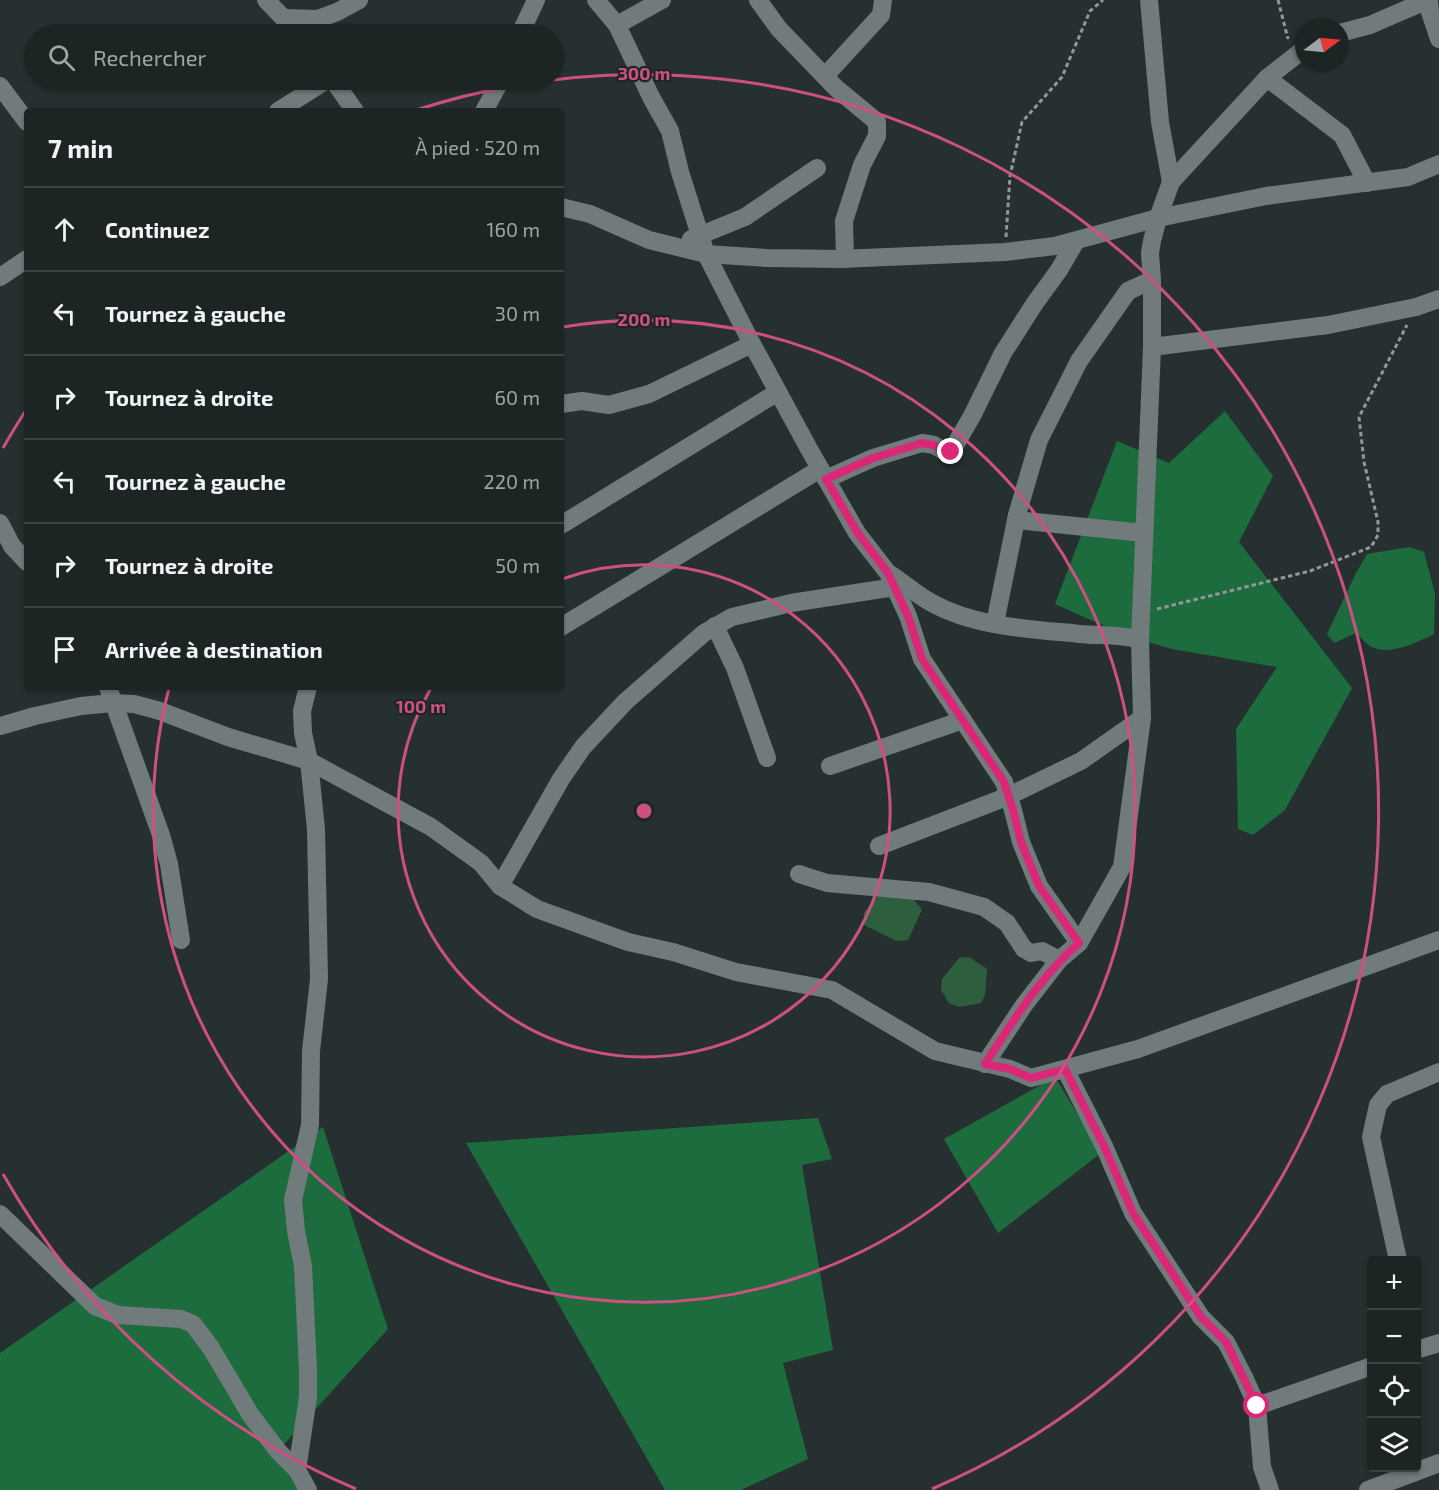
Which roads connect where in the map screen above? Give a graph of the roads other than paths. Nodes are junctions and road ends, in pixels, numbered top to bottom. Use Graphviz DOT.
graph roads {
  1 [pos="266,0"];
  2 [pos="358,0"];
  3 [pos="536,0"];
  4 [pos="596,0"];
  5 [pos="662,0"];
  6 [pos="758,0"];
  7 [pos="883,0"];
  8 [pos="1149,0"];
  9 [pos="1428,0"];
  10 [pos="283,18"];
  11 [pos="289,24"];
  12 [pos="525,24"];
  13 [pos="617,26"];
  14 [pos="1349,31"];
  15 [pos="1439,39"];
  16 [pos="1295,55"];
  17 [pos="825,76"];
  18 [pos="1267,78"];
  19 [pos="0,86"];
  20 [pos="311,90"];
  21 [pos="340,90"];
  22 [pos="496,90"];
  23 [pos="283,108"];
  24 [pos="354,108"];
  25 [pos="486,108"];
  26 [pos="24,118"];
  27 [pos="1439,165"];
  28 [pos="817,168"];
  29 [pos="1171,182"];
  30 [pos="1367,183"];
  31 [pos="564,208"];
  32 [pos="1158,218"];
  33 [pos="700,235"];
  34 [pos="1076,241"];
  35 [pos="672,246"];
  36 [pos="706,254"];
  37 [pos="845,259"];
  38 [pos="24,261"];
  39 [pos="0,277"];
  40 [pos="1152,280"];
  41 [pos="1439,299"];
  42 [pos="752,344"];
  43 [pos="1152,347"];
  44 [pos="778,392"];
  45 [pos="564,404"];
  46 [pos="823,474"];
  47 [pos="1016,520"];
  48 [pos="0,523"];
  49 [pos="564,523"];
  50 [pos="1144,533"];
  51 [pos="24,559"];
  52 [pos="892,580"];
  53 [pos="995,623"];
  54 [pos="564,625"];
  55 [pos="715,626"];
  56 [pos="1140,640"];
  57 [pos="307,690"];
  58 [pos="110,695"];
  59 [pos="1142,718"];
  60 [pos="963,720"];
  61 [pos="0,726"];
  62 [pos="767,758"];
  63 [pos="309,761"];
  64 [pos="830,766"];
  65 [pos="1009,796"];
  66 [pos="879,846"];
  67 [pos="799,873"];
  68 [pos="500,885"];
  69 [pos="181,940"];
  70 [pos="1439,940"];
  71 [pos="1079,943"];
  72 [pos="1059,960"];
  73 [pos="985,1064"];
  74 [pos="1065,1069"];
  75 [pos="1439,1072"];
  76 [pos="0,1214"];
  77 [pos="1397,1256"];
  78 [pos="1439,1342"];
  79 [pos="1421,1346"];
  80 [pos="1367,1367"];
  81 [pos="1257,1406"];
  82 [pos="1439,1463"];
  83 [pos="297,1470"];
  84 [pos="308,1490"];
  85 [pos="1270,1490"];
  86 [pos="1368,1490"];
  1 -- 10 [label="street"];
  2 -- 10 [label="street"];
  3 -- 12 [label="street"];
  4 -- 13 [label="street"];
  5 -- 13 [label="street"];
  6 -- 17 [label="street"];
  7 -- 17 [label="street"];
  8 -- 29 [label="street"];
  9 -- 14 [label="street"];
  9 -- 15 [label="street"];
  10 -- 11 [label="street"];
  13 -- 33 [label="street"];
  16 -- 18 [label="street"];
  17 -- 37 [label="street"];
  18 -- 29 [label="street"];
  18 -- 30 [label="street"];
  19 -- 26 [label="street"];
  20 -- 23 [label="street"];
  21 -- 24 [label="street"];
  22 -- 25 [label="street"];
  27 -- 30 [label="street"];
  28 -- 33 [label="street"];
  29 -- 32 [label="street"];
  30 -- 32 [label="street"];
  31 -- 35 [label="street"];
  32 -- 34 [label="street"];
  32 -- 40 [label="street"];
  33 -- 35 [label="street"];
  33 -- 36 [label="street"];
  34 -- 37 [label="street"];
  34 -- 46 [label="street"];
  35 -- 36 [label="street"];
  36 -- 37 [label="street"];
  36 -- 42 [label="street"];
  38 -- 39 [label="street"];
  40 -- 43 [label="street"];
  40 -- 47 [label="street"];
  41 -- 43 [label="street"];
  42 -- 44 [label="street"];
  42 -- 45 [label="street"];
  43 -- 50 [label="street"];
  44 -- 46 [label="street"];
  44 -- 49 [label="street"];
  46 -- 52 [label="street"];
  46 -- 54 [label="street"];
  47 -- 50 [label="street"];
  47 -- 53 [label="street"];
  48 -- 51 [label="street"];
  50 -- 56 [label="street"];
  52 -- 53 [label="street"];
  52 -- 55 [label="street"];
  52 -- 60 [label="street"];
  53 -- 56 [label="street"];
  55 -- 62 [label="street"];
  55 -- 68 [label="street"];
  56 -- 59 [label="street"];
  57 -- 63 [label="street"];
  58 -- 61 [label="street"];
  58 -- 63 [label="street"];
  58 -- 69 [label="street"];
  59 -- 65 [label="street"];
  59 -- 71 [label="street"];
  60 -- 64 [label="street"];
  60 -- 65 [label="street"];
  63 -- 68 [label="street"];
  63 -- 83 [label="street"];
  65 -- 66 [label="street"];
  65 -- 71 [label="street"];
  67 -- 72 [label="street"];
  68 -- 73 [label="street"];
  70 -- 74 [label="street"];
  71 -- 72 [label="street"];
  72 -- 73 [label="street"];
  73 -- 74 [label="street"];
  74 -- 81 [label="street"];
  75 -- 77 [label="street"];
  76 -- 83 [label="street"];
  78 -- 79 [label="street"];
  80 -- 81 [label="street"];
  81 -- 85 [label="street"];
  82 -- 86 [label="street"];
  83 -- 84 [label="street"];
}
